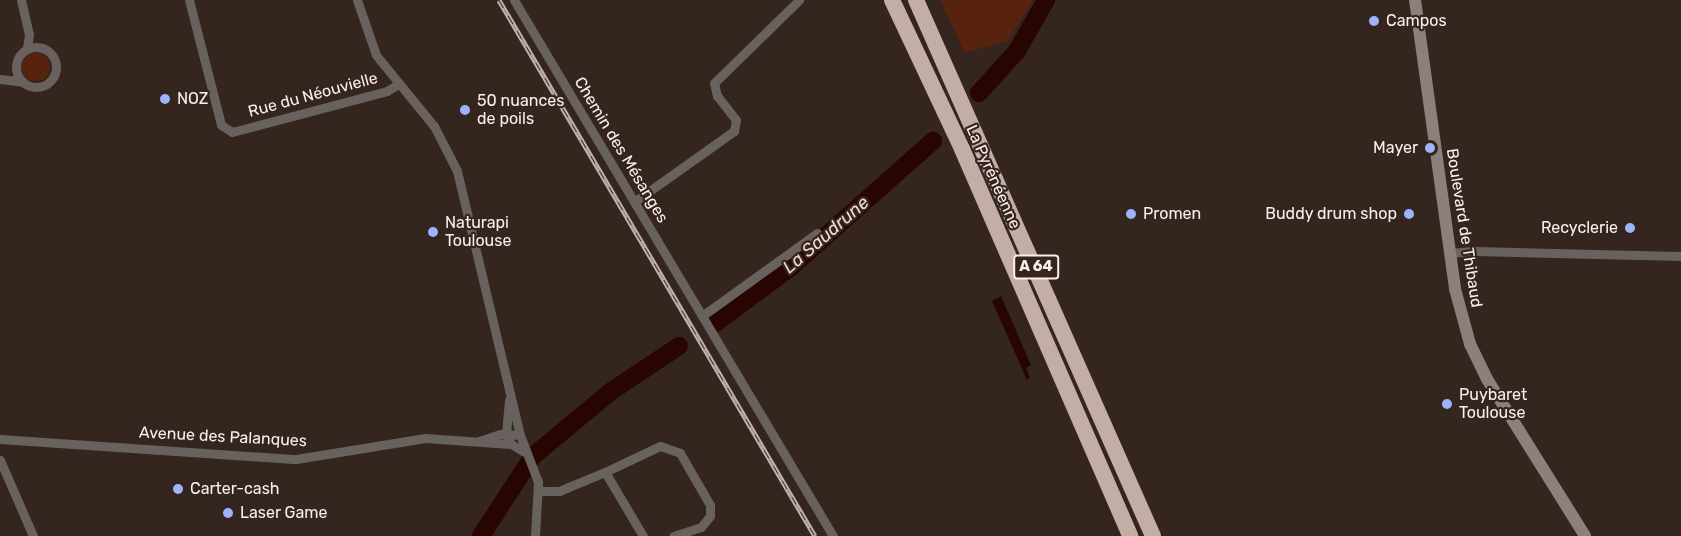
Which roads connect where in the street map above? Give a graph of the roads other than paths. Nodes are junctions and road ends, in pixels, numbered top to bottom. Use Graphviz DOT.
graph roads {
  1 [pos="21,0"];
  2 [pos="189,0"];
  3 [pos="357,0"];
  4 [pos="799,0"];
  5 [pos="892,0"];
  6 [pos="915,0"];
  7 [pos="1415,0"];
  8 [pos="519,2"];
  9 [pos="27,25"];
  10 [pos="42,47"];
  11 [pos="27,48"];
  12 [pos="17,61"];
  13 [pos="0,77"];
  14 [pos="23,82"];
  15 [pos="398,84"];
  16 [pos="634,202"];
  17 [pos="817,232"];
  18 [pos="1450,253"];
  19 [pos="1681,256"];
  20 [pos="702,316"];
  21 [pos="505,374"];
  22 [pos="506,434"];
  23 [pos="520,435"];
  24 [pos="0,440"];
  25 [pos="479,441"];
  26 [pos="511,444"];
  27 [pos="526,453"];
  28 [pos="0,460"];
  29 [pos="605,472"];
  30 [pos="539,492"];
  31 [pos="33,536"];
  32 [pos="534,536"];
  33 [pos="643,536"];
  34 [pos="673,536"];
  35 [pos="833,536"];
  36 [pos="1130,536"];
  37 [pos="1153,536"];
  38 [pos="1585,536"];
  1 -- 9 [label="street"];
  2 -- 15 [label="street, Rue du Néouvielle"];
  3 -- 15 [label="street"];
  4 -- 16 [label="street"];
  5 -- 36 [label="highway, La Pyrénéenne / A 64"];
  6 -- 37 [label="highway, La Pyrénéenne / A 64"];
  7 -- 18 [label="street, Boulevard de Thibaud"];
  8 -- 16 [label="street, Chemin des Mésanges"];
  9 -- 10 [label="street"];
  9 -- 11 [label="street"];
  10 -- 11 [label="street"];
  10 -- 14 [label="street"];
  11 -- 12 [label="street"];
  12 -- 13 [label="street"];
  12 -- 14 [label="street"];
  13 -- 14 [label="street"];
  15 -- 21 [label="street"];
  16 -- 20 [label="street, Chemin des Mésanges"];
  17 -- 20 [label="street"];
  18 -- 19 [label="street"];
  18 -- 38 [label="street, Boulevard de Thibaud"];
  20 -- 35 [label="street, Chemin des Mésanges"];
  21 -- 22 [label="street"];
  21 -- 23 [label="street"];
  22 -- 23 [label="street, Avenue des Palanques"];
  22 -- 25 [label="street, Avenue des Palanques"];
  22 -- 26 [label="street"];
  23 -- 27 [label="street"];
  24 -- 25 [label="street, Avenue des Palanques"];
  25 -- 26 [label="street, Avenue des Palanques"];
  26 -- 27 [label="street"];
  27 -- 30 [label="street"];
  28 -- 31 [label="street"];
  29 -- 30 [label="street"];
  29 -- 33 [label="street"];
  29 -- 34 [label="street"];
  30 -- 32 [label="street"];
}
